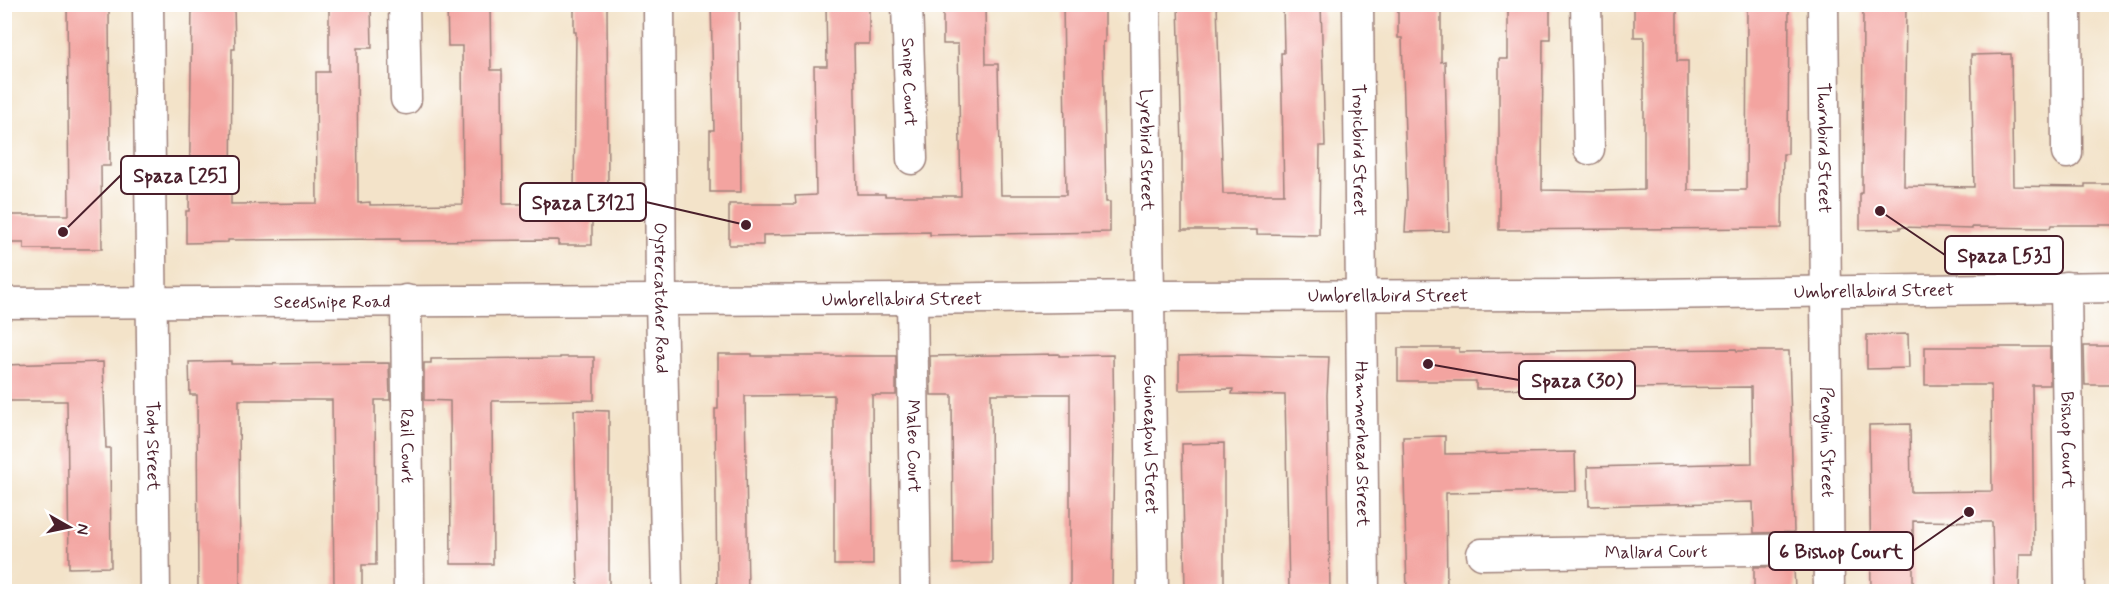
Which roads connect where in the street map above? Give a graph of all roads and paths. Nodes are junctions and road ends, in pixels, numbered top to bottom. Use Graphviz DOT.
graph roads {
  1 [pos="148,4"];
  2 [pos="404,4"];
  3 [pos="659,4"];
  4 [pos="907,4"];
  5 [pos="1145,4"];
  6 [pos="1358,4"];
  7 [pos="1587,4"];
  8 [pos="1823,4"];
  9 [pos="2066,4"];
  10 [pos="406,99"];
  11 [pos="1588,149"];
  12 [pos="2067,153"];
  13 [pos="912,159"];
  14 [pos="2066,287"];
  15 [pos="2116,287"];
  16 [pos="1826,291"];
  17 [pos="1361,295"];
  18 [pos="1149,296"];
  19 [pos="661,299"];
  20 [pos="912,299"];
  21 [pos="406,300"];
  22 [pos="151,302"];
  23 [pos="4,303"];
  24 [pos="1829,549"];
  25 [pos="1482,554"];
  26 [pos="155,591"];
  27 [pos="409,591"];
  28 [pos="667,591"];
  29 [pos="915,591"];
  30 [pos="1153,591"];
  31 [pos="1364,591"];
  32 [pos="1829,591"];
  33 [pos="2070,591"];
  1 -- 22 [label="street, Tody Street"];
  2 -- 10 [label="street"];
  3 -- 19 [label="street, Oystercatcher Road"];
  4 -- 13 [label="street, Snipe Court"];
  5 -- 18 [label="street, Lyrebird Street"];
  6 -- 17 [label="street, Tropicbird Street"];
  7 -- 11 [label="street"];
  8 -- 16 [label="street, Thornbird Street"];
  9 -- 12 [label="street"];
  14 -- 15 [label="street, Umbrellabird Street"];
  14 -- 16 [label="street, Umbrellabird Street"];
  14 -- 33 [label="street, Bishop Court"];
  16 -- 17 [label="street, Umbrellabird Street"];
  16 -- 24 [label="street, Penguin Street"];
  17 -- 18 [label="street, Umbrellabird Street"];
  17 -- 31 [label="street, Hammerhead Street"];
  18 -- 20 [label="street, Umbrellabird Street"];
  18 -- 30 [label="street, Guineafowl Street"];
  19 -- 20 [label="street, Umbrellabird Street"];
  19 -- 21 [label="street, Seedsnipe Road"];
  19 -- 28 [label="street, Oystercatcher Road"];
  20 -- 29 [label="street, Maleo Court"];
  21 -- 22 [label="street, Seedsnipe Road"];
  21 -- 27 [label="street, Rail Court"];
  22 -- 23 [label="street, Seedsnipe Road"];
  22 -- 26 [label="street, Tody Street"];
  24 -- 25 [label="street, Mallard Court"];
  24 -- 32 [label="street, Penguin Street"];
}
